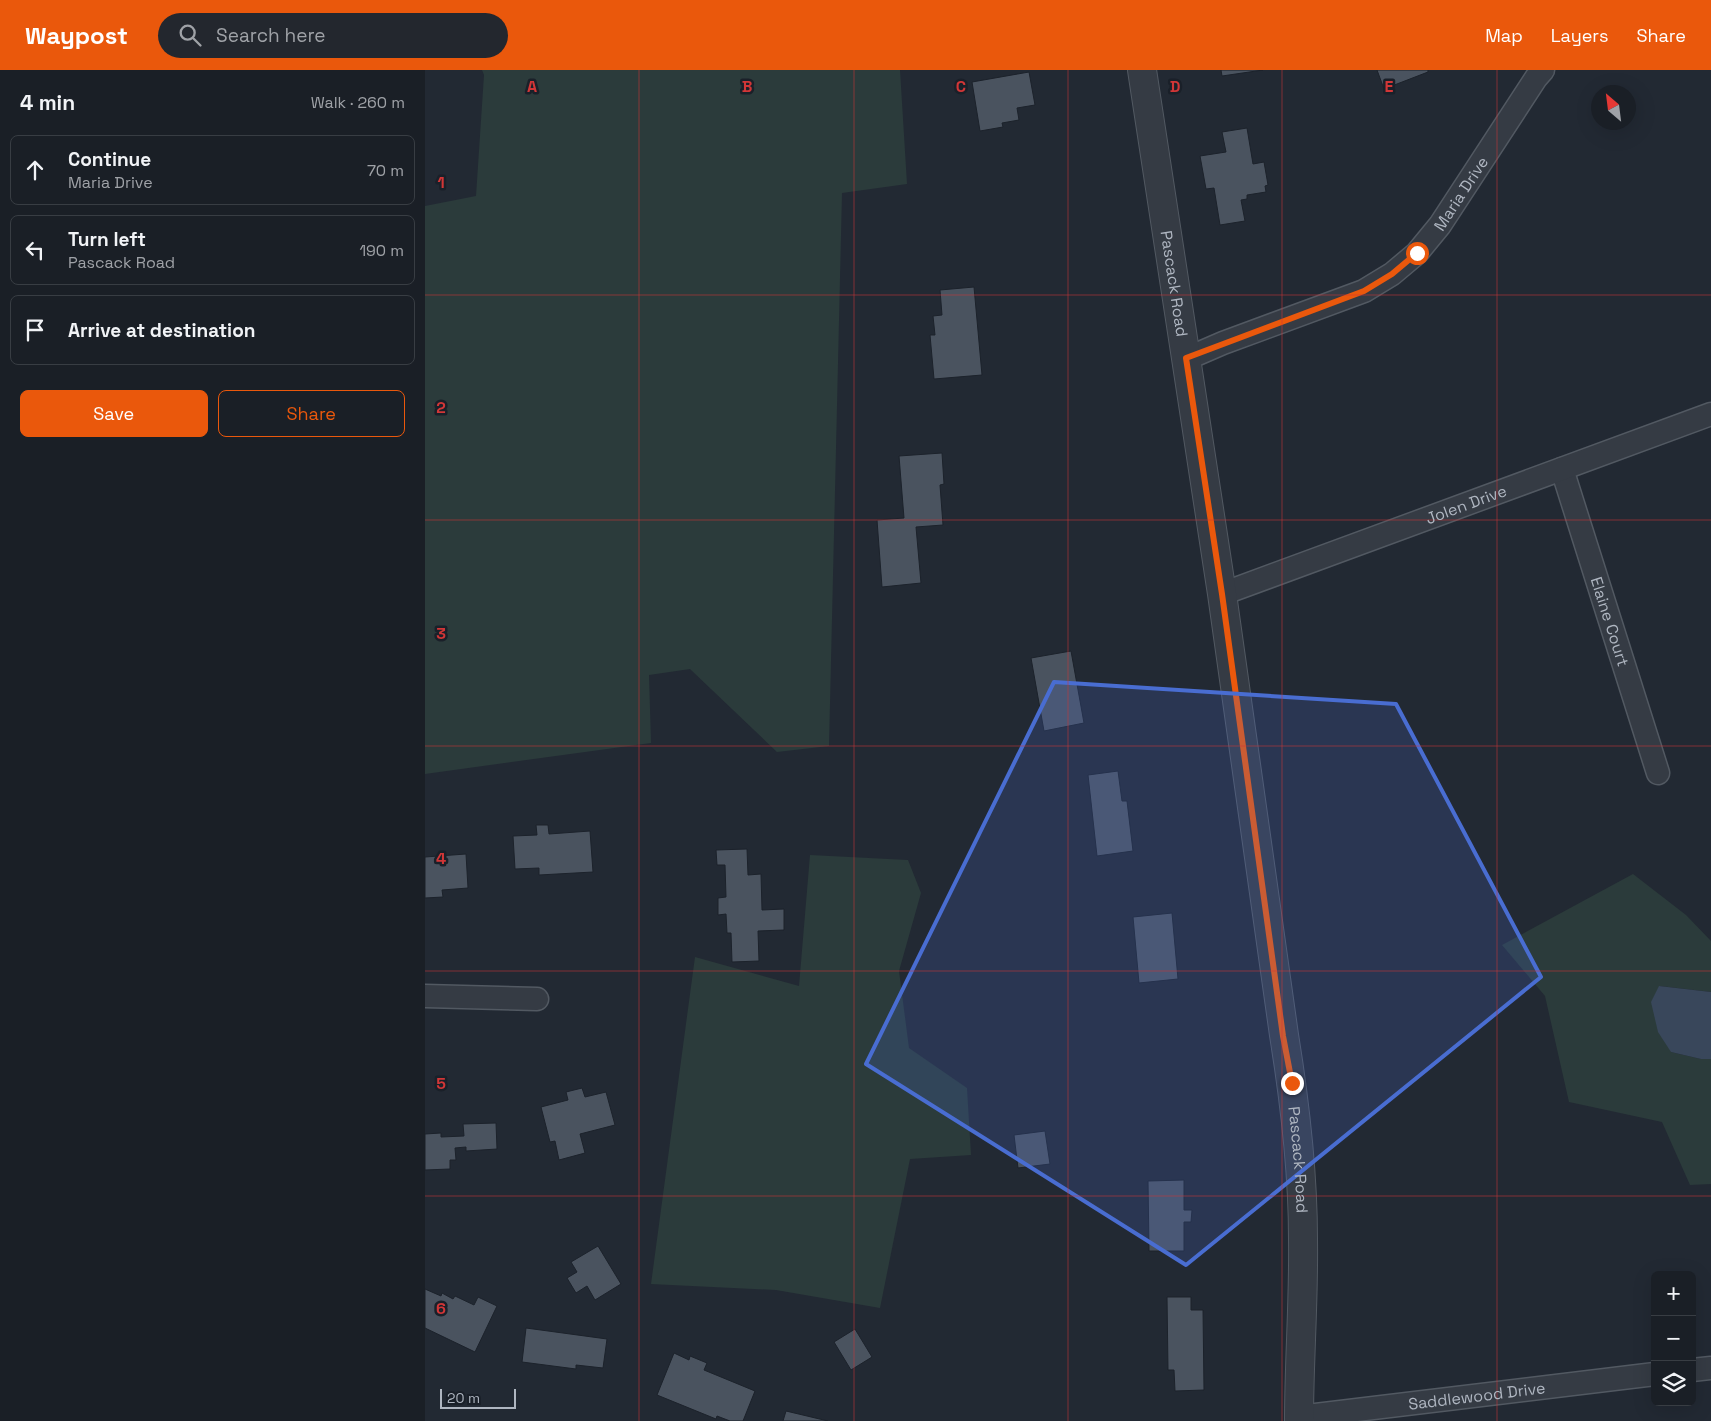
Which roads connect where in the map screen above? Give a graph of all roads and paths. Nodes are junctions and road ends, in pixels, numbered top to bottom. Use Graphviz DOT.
graph roads {
  1 [pos="1142,70"];
  2 [pos="1543,70"];
  3 [pos="1186,358"];
  4 [pos="1711,414"];
  5 [pos="1562,469"];
  6 [pos="1222,594"];
  7 [pos="1658,773"];
  8 [pos="425,996"];
  9 [pos="537,999"];
  10 [pos="1711,1368"];
  11 [pos="1696,1370"];
  12 [pos="1651,1375"];
  13 [pos="1299,1419"];
  1 -- 3 [label="street, Pascack Road"];
  2 -- 3 [label="street, Maria Drive"];
  3 -- 6 [label="street, Pascack Road"];
  4 -- 5 [label="street, Jolen Drive"];
  5 -- 6 [label="street, Jolen Drive"];
  5 -- 7 [label="street, Elaine Court"];
  6 -- 13 [label="street, Pascack Road"];
  8 -- 9 [label="street"];
  10 -- 11 [label="street"];
  12 -- 13 [label="street, Saddlewood Drive"];
}
